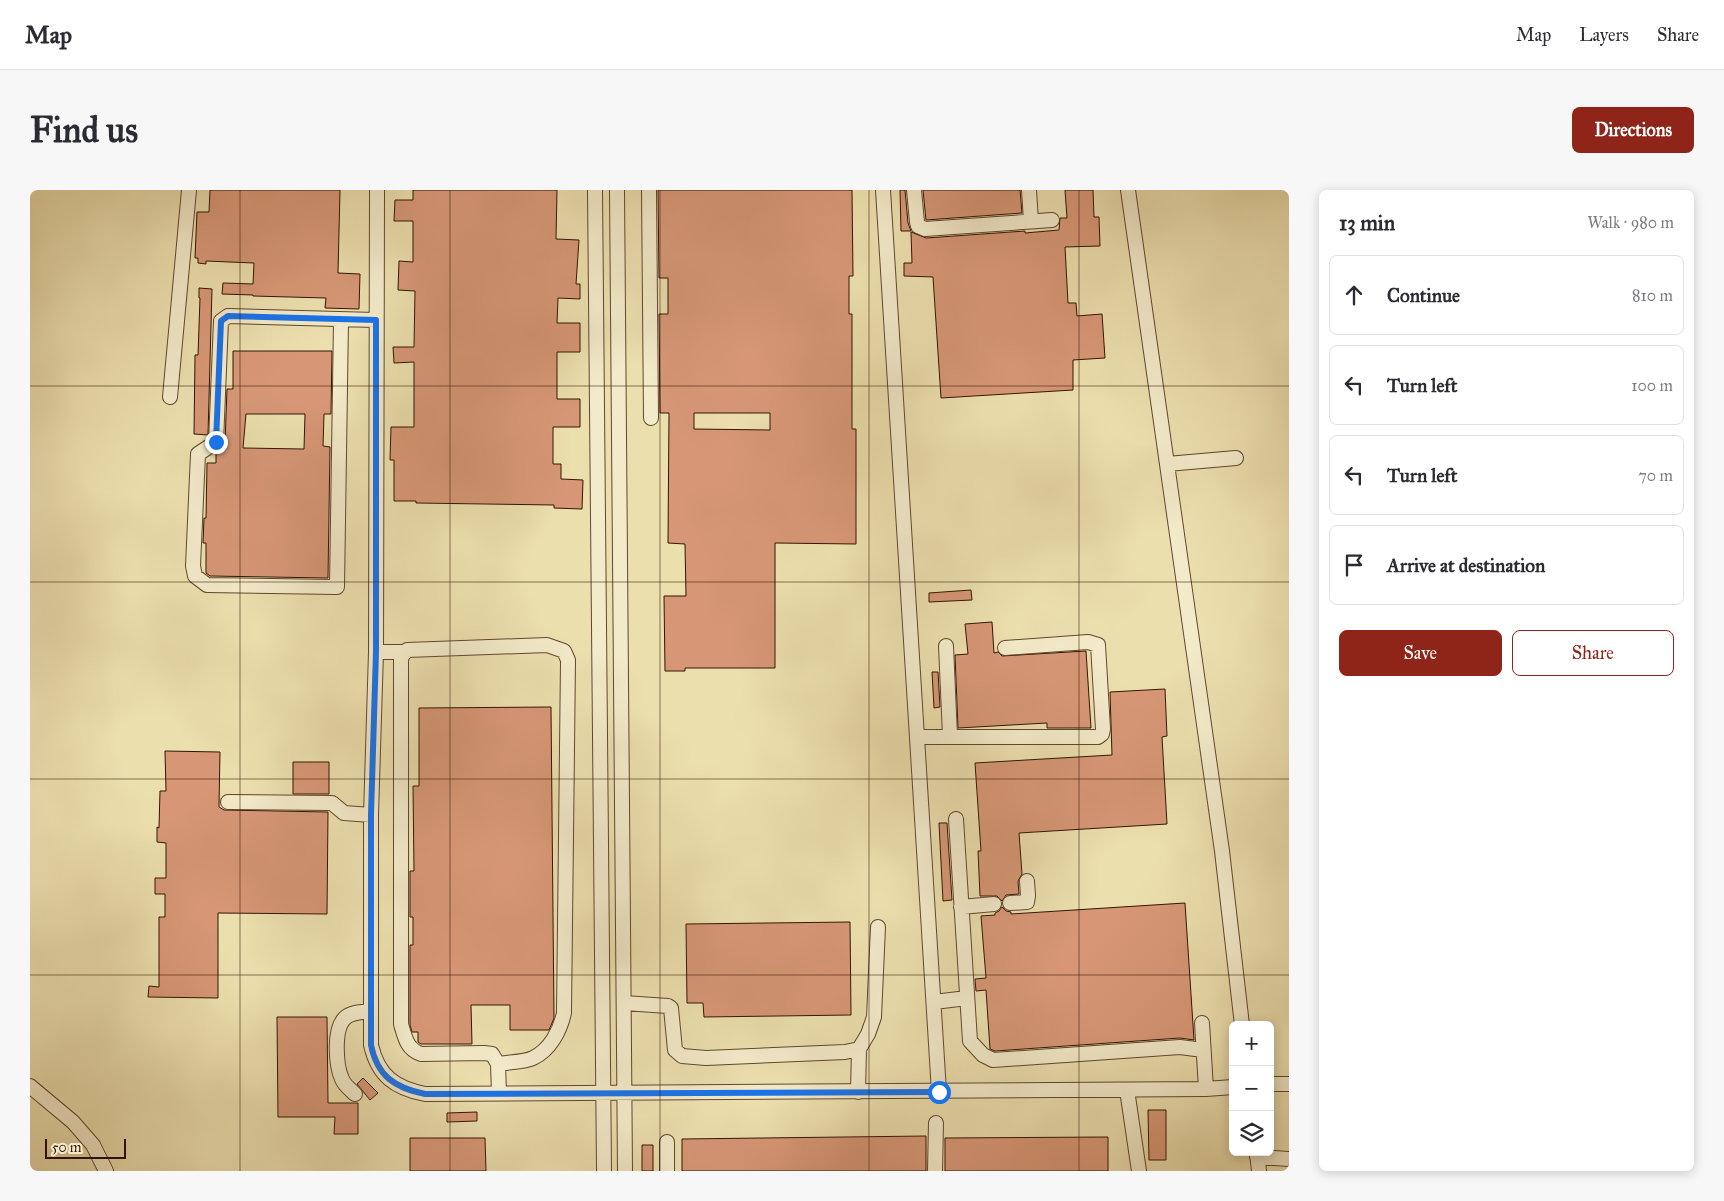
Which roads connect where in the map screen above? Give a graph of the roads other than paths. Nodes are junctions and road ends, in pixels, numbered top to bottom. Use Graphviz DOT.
graph roads {
  1 [pos="189,190"];
  2 [pos="377,190"];
  3 [pos="595,190"];
  4 [pos="617,190"];
  5 [pos="649,190"];
  6 [pos="883,190"];
  7 [pos="914,190"];
  8 [pos="1030,190"];
  9 [pos="1128,190"];
  10 [pos="1052,220"];
  11 [pos="1030,221"];
  12 [pos="341,320"];
  13 [pos="376,320"];
  14 [pos="170,397"];
  15 [pos="651,418"];
  16 [pos="1236,458"];
  17 [pos="1167,464"];
  18 [pos="598,568"];
  19 [pos="621,568"];
  20 [pos="946,646"];
  21 [pos="1005,648"];
  22 [pos="376,652"];
  23 [pos="404,652"];
  24 [pos="950,736"];
  25 [pos="916,737"];
  26 [pos="228,802"];
  27 [pos="371,815"];
  28 [pos="956,819"];
  29 [pos="1027,881"];
  30 [pos="1010,903"];
  31 [pos="994,904"];
  32 [pos="961,907"];
  33 [pos="878,927"];
  34 [pos="967,998"];
  35 [pos="934,1002"];
  36 [pos="624,1004"];
  37 [pos="371,1011"];
  38 [pos="1242,1021"];
  39 [pos="1202,1023"];
  40 [pos="859,1048"];
  41 [pos="1203,1050"];
  42 [pos="498,1064"];
  43 [pos="1274,1084"];
  44 [pos="1289,1084"];
  45 [pos="30,1086"];
  46 [pos="1229,1087"];
  47 [pos="1212,1088"];
  48 [pos="1127,1090"];
  49 [pos="858,1092"];
  50 [pos="939,1092"];
  51 [pos="499,1093"];
  52 [pos="603,1093"];
  53 [pos="625,1093"];
  54 [pos="355,1094"];
  55 [pos="936,1122"];
  56 [pos="667,1142"];
  57 [pos="1289,1159"];
  58 [pos="1257,1160"];
  59 [pos="106,1171"];
  60 [pos="604,1171"];
  61 [pos="625,1171"];
  62 [pos="667,1171"];
  63 [pos="934,1171"];
  64 [pos="1139,1171"];
  1 -- 14 [label="street"];
  2 -- 13 [label="street"];
  3 -- 18 [label="street"];
  4 -- 19 [label="street"];
  5 -- 15 [label="street"];
  6 -- 25 [label="street"];
  7 -- 11 [label="street"];
  8 -- 11 [label="street"];
  9 -- 17 [label="street"];
  10 -- 11 [label="street"];
  12 -- 12 [label="street"];
  12 -- 13 [label="street"];
  13 -- 22 [label="street"];
  16 -- 17 [label="street"];
  17 -- 38 [label="street"];
  18 -- 19 [label="street"];
  18 -- 52 [label="street"];
  19 -- 36 [label="street"];
  20 -- 24 [label="street"];
  21 -- 24 [label="street"];
  22 -- 23 [label="street"];
  22 -- 27 [label="street"];
  23 -- 42 [label="street"];
  23 -- 42 [label="street"];
  24 -- 25 [label="street"];
  25 -- 35 [label="street"];
  26 -- 27 [label="street"];
  27 -- 37 [label="street"];
  28 -- 32 [label="street"];
  29 -- 30 [label="street"];
  31 -- 32 [label="street"];
  32 -- 34 [label="street"];
  33 -- 40 [label="street"];
  34 -- 35 [label="street"];
  34 -- 41 [label="street"];
  35 -- 50 [label="street"];
  36 -- 40 [label="street"];
  36 -- 53 [label="street"];
  37 -- 51 [label="street"];
  37 -- 54 [label="street"];
  39 -- 41 [label="street"];
  40 -- 49 [label="street"];
  41 -- 47 [label="street"];
  42 -- 51 [label="street"];
  43 -- 44 [label="street"];
  45 -- 59 [label="street"];
  46 -- 47 [label="street"];
  47 -- 48 [label="street"];
  48 -- 50 [label="street"];
  48 -- 64 [label="street"];
  49 -- 50 [label="street"];
  49 -- 53 [label="street"];
  51 -- 52 [label="street"];
  52 -- 53 [label="street"];
  52 -- 60 [label="street"];
  53 -- 61 [label="street"];
  55 -- 63 [label="street"];
  56 -- 62 [label="street"];
  57 -- 58 [label="street"];
}
